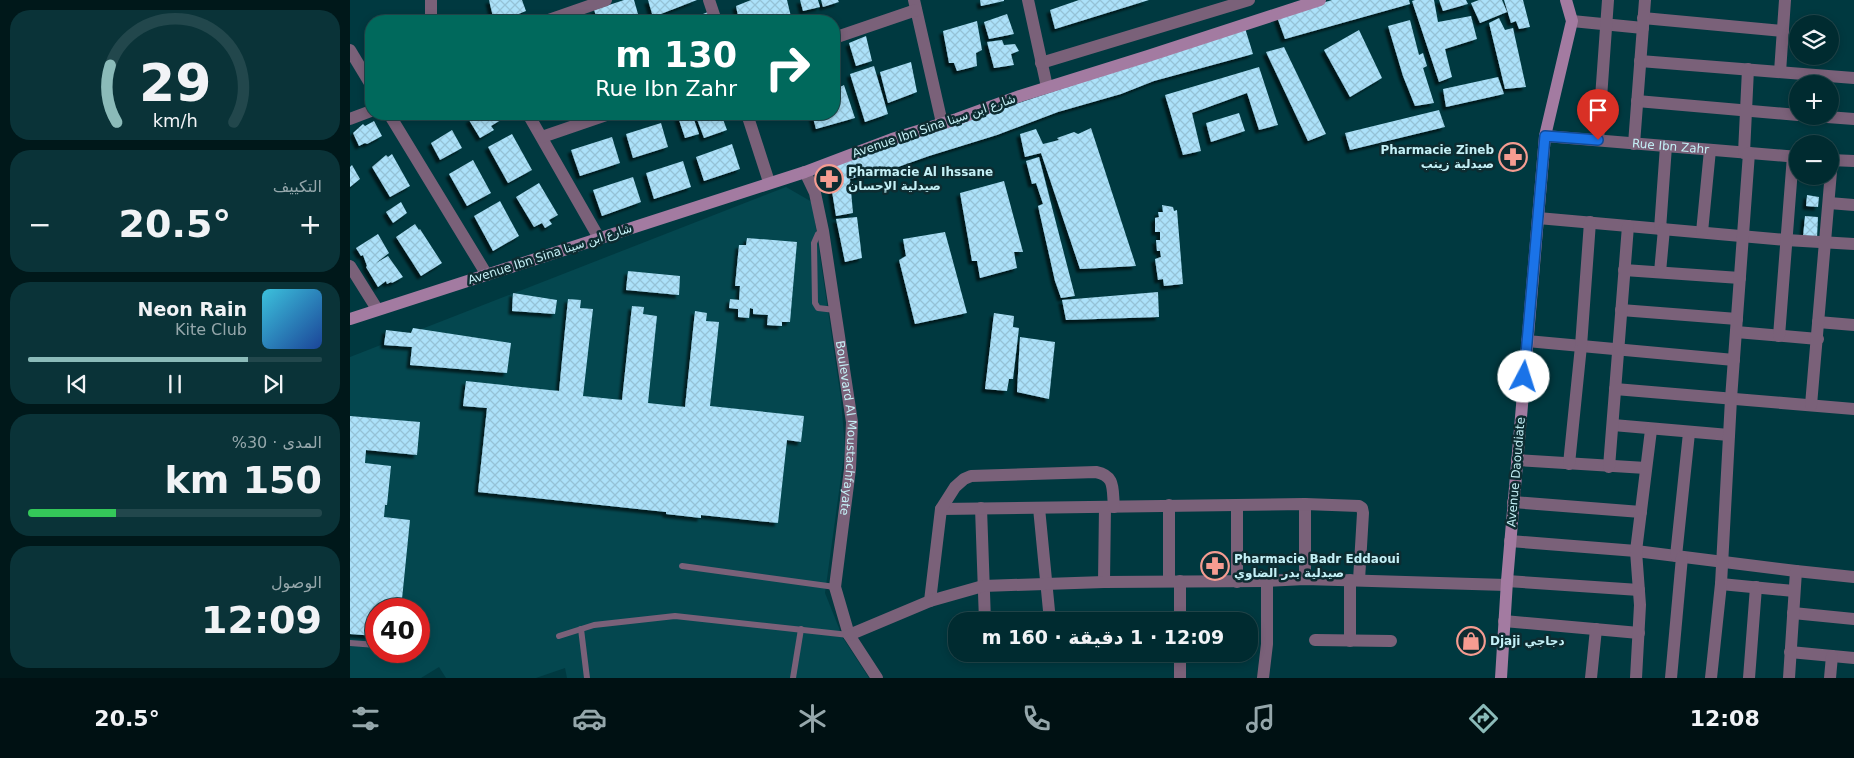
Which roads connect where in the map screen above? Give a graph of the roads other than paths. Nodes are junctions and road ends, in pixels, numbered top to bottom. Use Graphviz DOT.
graph roads {
  1 [pos="431,0"];
  2 [pos="606,0"];
  3 [pos="709,0"];
  4 [pos="1028,0"];
  5 [pos="1249,0"];
  6 [pos="1566,0"];
  7 [pos="1608,0"];
  8 [pos="1644,0"];
  9 [pos="1785,0"];
  10 [pos="1314,1"];
  11 [pos="915,5"];
  12 [pos="431,15"];
  13 [pos="563,15"];
  14 [pos="714,15"];
  15 [pos="1572,21"];
  16 [pos="1607,23"];
  17 [pos="1643,23"];
  18 [pos="1783,31"];
  19 [pos="840,36"];
  20 [pos="350,50"];
  21 [pos="1640,61"];
  22 [pos="1041,64"];
  23 [pos="1748,70"];
  24 [pos="1780,72"];
  25 [pos="365,75"];
  26 [pos="1854,78"];
  27 [pos="1047,87"];
  28 [pos="1637,101"];
  29 [pos="1746,111"];
  30 [pos="365,113"];
  31 [pos="1789,114"];
  32 [pos="350,118"];
  33 [pos="1839,118"];
  34 [pos="393,120"];
  35 [pos="532,120"];
  36 [pos="592,120"];
  37 [pos="749,120"];
  38 [pos="1854,120"];
  39 [pos="942,123"];
  40 [pos="1545,136"];
  41 [pos="542,137"];
  42 [pos="1598,140"];
  43 [pos="1634,144"];
  44 [pos="1666,146"];
  45 [pos="1710,150"];
  46 [pos="1746,153"];
  47 [pos="1789,157"];
  48 [pos="1839,160"];
  49 [pos="1854,161"];
  50 [pos="805,172"];
  51 [pos="769,182"];
  52 [pos="1792,185"];
  53 [pos="1830,185"];
  54 [pos="1829,203"];
  55 [pos="1854,205"];
  56 [pos="1538,218"];
  57 [pos="1590,222"];
  58 [pos="1628,226"];
  59 [pos="1662,229"];
  60 [pos="823,231"];
  61 [pos="1702,232"];
  62 [pos="1743,236"];
  63 [pos="599,238"];
  64 [pos="1786,240"];
  65 [pos="1826,241"];
  66 [pos="1854,244"];
  67 [pos="350,266"];
  68 [pos="1624,270"];
  69 [pos="1660,272"];
  70 [pos="487,275"];
  71 [pos="1740,278"];
  72 [pos="377,309"];
  73 [pos="836,310"];
  74 [pos="1621,310"];
  75 [pos="350,319"];
  76 [pos="1737,319"];
  77 [pos="1818,322"];
  78 [pos="1854,325"];
  79 [pos="1736,332"];
  80 [pos="1779,336"];
  81 [pos="1818,339"];
  82 [pos="1527,341"];
  83 [pos="1581,346"];
  84 [pos="1618,349"];
  85 [pos="1734,360"];
  86 [pos="1615,390"];
  87 [pos="1731,399"];
  88 [pos="1811,405"];
  89 [pos="1854,408"];
  90 [pos="1613,425"];
  91 [pos="1651,430"];
  92 [pos="1689,433"];
  93 [pos="1729,435"];
  94 [pos="1518,460"];
  95 [pos="1569,464"];
  96 [pos="1609,467"];
  97 [pos="1646,468"];
  98 [pos="1513,502"];
  99 [pos="1304,504"];
  100 [pos="1170,505"];
  101 [pos="1237,505"];
  102 [pos="1109,507"];
  103 [pos="981,508"];
  104 [pos="1039,508"];
  105 [pos="941,509"];
  106 [pos="1641,512"];
  107 [pos="1510,542"];
  108 [pos="1636,551"];
  109 [pos="1679,556"];
  110 [pos="1722,562"];
  111 [pos="682,566"];
  112 [pos="1796,571"];
  113 [pos="1854,577"];
  114 [pos="1305,579"];
  115 [pos="1355,580"];
  116 [pos="1174,581"];
  117 [pos="1267,581"];
  118 [pos="1104,582"];
  119 [pos="1237,582"];
  120 [pos="1047,583"];
  121 [pos="1506,583"];
  122 [pos="1721,584"];
  123 [pos="835,586"];
  124 [pos="983,586"];
  125 [pos="1756,587"];
  126 [pos="1639,590"];
  127 [pos="1794,591"];
  128 [pos="930,601"];
  129 [pos="985,612"];
  130 [pos="1049,612"];
  131 [pos="1179,612"];
  132 [pos="1793,613"];
  133 [pos="1854,619"];
  134 [pos="1504,620"];
  135 [pos="581,629"];
  136 [pos="801,629"];
  137 [pos="1596,629"];
  138 [pos="1640,633"];
  139 [pos="849,635"];
  140 [pos="559,636"];
  141 [pos="1315,640"];
  142 [pos="1350,641"];
  143 [pos="1391,641"];
  144 [pos="350,643"];
  145 [pos="365,644"];
  146 [pos="1790,652"];
  147 [pos="1832,656"];
  148 [pos="1854,658"];
  149 [pos="1180,662"];
  150 [pos="587,678"];
  151 [pos="793,678"];
  152 [pos="877,678"];
  153 [pos="1180,678"];
  154 [pos="1263,678"];
  155 [pos="1501,678"];
  156 [pos="1590,678"];
  157 [pos="1636,678"];
  158 [pos="1671,678"];
  159 [pos="1711,678"];
  160 [pos="1749,678"];
  161 [pos="1788,678"];
  162 [pos="1830,678"];
  1 -- 12 [label="street"];
  2 -- 13 [label="street"];
  3 -- 14 [label="street"];
  4 -- 22 [label="street"];
  5 -- 22 [label="street"];
  6 -- 15 [label="street, Avenue Daoudiate"];
  7 -- 16 [label="street"];
  8 -- 17 [label="street"];
  9 -- 18 [label="street"];
  10 -- 27 [label="street, Avenue Ibn Sina شارع ابن سينا"];
  11 -- 19 [label="street"];
  11 -- 39 [label="street"];
  15 -- 16 [label="street"];
  15 -- 40 [label="street, Avenue Daoudiate"];
  16 -- 17 [label="street"];
  16 -- 42 [label="street"];
  17 -- 18 [label="street"];
  17 -- 21 [label="street"];
  18 -- 24 [label="street"];
  20 -- 25 [label="street"];
  21 -- 23 [label="street"];
  21 -- 28 [label="street"];
  22 -- 27 [label="street"];
  23 -- 24 [label="street"];
  23 -- 29 [label="street"];
  24 -- 26 [label="street"];
  27 -- 39 [label="street, Avenue Ibn Sina شارع ابن سينا"];
  28 -- 29 [label="street"];
  28 -- 43 [label="street"];
  29 -- 31 [label="street"];
  29 -- 46 [label="street"];
  30 -- 32 [label="street"];
  33 -- 38 [label="street"];
  34 -- 70 [label="street"];
  35 -- 41 [label="street"];
  36 -- 41 [label="street"];
  37 -- 51 [label="street"];
  39 -- 50 [label="street, Avenue Ibn Sina شارع ابن سينا"];
  40 -- 42 [label="street, Rue Ibn Zahr"];
  40 -- 56 [label="street, Avenue Daoudiate"];
  41 -- 63 [label="street"];
  42 -- 43 [label="street, Rue Ibn Zahr"];
  43 -- 44 [label="street, Rue Ibn Zahr"];
  44 -- 45 [label="street, Rue Ibn Zahr"];
  44 -- 59 [label="street"];
  45 -- 46 [label="street, Rue Ibn Zahr"];
  45 -- 61 [label="street"];
  46 -- 47 [label="street, Rue Ibn Zahr"];
  46 -- 62 [label="street"];
  48 -- 49 [label="street"];
  50 -- 51 [label="street, Avenue Ibn Sina شارع ابن سينا"];
  50 -- 60 [label="street, Boulevard Al Moustachfayate"];
  51 -- 63 [label="street, Avenue Ibn Sina شارع ابن سينا"];
  52 -- 64 [label="street"];
  53 -- 54 [label="street"];
  54 -- 55 [label="street"];
  54 -- 65 [label="street"];
  56 -- 57 [label="street"];
  56 -- 82 [label="street, Avenue Daoudiate"];
  57 -- 58 [label="street"];
  57 -- 83 [label="street"];
  58 -- 59 [label="street"];
  58 -- 68 [label="street"];
  59 -- 61 [label="street"];
  59 -- 69 [label="street"];
  60 -- 73 [label="street, Boulevard Al Moustachfayate"];
  60 -- 73 [label="lane"];
  61 -- 62 [label="street"];
  62 -- 64 [label="street"];
  62 -- 71 [label="street"];
  63 -- 70 [label="street, Avenue Ibn Sina شارع ابن سينا"];
  64 -- 65 [label="street"];
  64 -- 80 [label="street"];
  65 -- 66 [label="street"];
  65 -- 77 [label="street"];
  67 -- 72 [label="street"];
  68 -- 69 [label="street"];
  68 -- 74 [label="street"];
  69 -- 71 [label="street"];
  70 -- 72 [label="street, Avenue Ibn Sina شارع ابن سينا"];
  71 -- 76 [label="street"];
  72 -- 75 [label="street, Avenue Ibn Sina شارع ابن سينا"];
  73 -- 123 [label="street, Boulevard Al Moustachfayate"];
  74 -- 76 [label="street"];
  74 -- 84 [label="street"];
  76 -- 79 [label="street"];
  77 -- 78 [label="street"];
  77 -- 81 [label="street"];
  79 -- 80 [label="street"];
  79 -- 85 [label="street"];
  80 -- 81 [label="street"];
  81 -- 88 [label="street"];
  82 -- 83 [label="street"];
  82 -- 94 [label="street, Avenue Daoudiate"];
  83 -- 84 [label="street"];
  83 -- 95 [label="street"];
  84 -- 85 [label="street"];
  84 -- 86 [label="street"];
  85 -- 87 [label="street"];
  86 -- 87 [label="street"];
  86 -- 90 [label="street"];
  87 -- 88 [label="street"];
  87 -- 93 [label="street"];
  88 -- 89 [label="street"];
  90 -- 91 [label="street"];
  90 -- 96 [label="street"];
  91 -- 92 [label="street"];
  91 -- 97 [label="street"];
  92 -- 93 [label="street"];
  92 -- 109 [label="street"];
  93 -- 110 [label="street"];
  94 -- 95 [label="street"];
  94 -- 98 [label="street, Avenue Daoudiate"];
  95 -- 96 [label="street"];
  96 -- 97 [label="street"];
  97 -- 106 [label="street"];
  98 -- 106 [label="street"];
  98 -- 107 [label="street, Avenue Daoudiate"];
  99 -- 101 [label="street"];
  99 -- 114 [label="street"];
  99 -- 115 [label="street"];
  100 -- 101 [label="street"];
  100 -- 102 [label="street"];
  100 -- 116 [label="street"];
  101 -- 119 [label="street"];
  102 -- 104 [label="street"];
  102 -- 105 [label="street"];
  102 -- 118 [label="street"];
  103 -- 104 [label="street"];
  103 -- 105 [label="street"];
  103 -- 124 [label="street"];
  104 -- 120 [label="street"];
  105 -- 128 [label="street"];
  106 -- 108 [label="street"];
  107 -- 108 [label="street"];
  107 -- 121 [label="street, Avenue Daoudiate"];
  108 -- 109 [label="street"];
  108 -- 126 [label="street"];
  109 -- 110 [label="street"];
  109 -- 158 [label="street"];
  110 -- 112 [label="street"];
  110 -- 122 [label="street"];
  111 -- 123 [label="lane"];
  112 -- 113 [label="street"];
  112 -- 127 [label="street"];
  114 -- 115 [label="street"];
  114 -- 117 [label="street"];
  115 -- 121 [label="street"];
  115 -- 142 [label="street"];
  116 -- 118 [label="street"];
  116 -- 119 [label="street"];
  116 -- 131 [label="street"];
  117 -- 119 [label="street"];
  117 -- 154 [label="street"];
  118 -- 120 [label="street"];
  120 -- 124 [label="street"];
  120 -- 130 [label="street"];
  121 -- 126 [label="street"];
  121 -- 134 [label="street, Avenue Daoudiate"];
  122 -- 125 [label="street"];
  122 -- 159 [label="street"];
  123 -- 139 [label="street, Boulevard Al Moustachfayate"];
  124 -- 128 [label="street"];
  124 -- 129 [label="street"];
  125 -- 127 [label="street"];
  125 -- 160 [label="street"];
  126 -- 138 [label="street"];
  127 -- 132 [label="street"];
  128 -- 139 [label="street"];
  132 -- 133 [label="street"];
  132 -- 146 [label="street"];
  134 -- 137 [label="street"];
  134 -- 155 [label="street, Avenue Daoudiate"];
  135 -- 136 [label="lane"];
  135 -- 140 [label="lane"];
  135 -- 150 [label="lane"];
  136 -- 139 [label="lane"];
  136 -- 151 [label="lane"];
  137 -- 138 [label="street"];
  137 -- 156 [label="street"];
  138 -- 157 [label="street"];
  139 -- 152 [label="street, Boulevard Al Moustachfayate"];
  141 -- 142 [label="street"];
  142 -- 143 [label="street"];
  144 -- 145 [label="lane"];
  146 -- 147 [label="street"];
  146 -- 161 [label="street"];
  147 -- 148 [label="street"];
  147 -- 162 [label="street"];
  149 -- 153 [label="street"];
}
